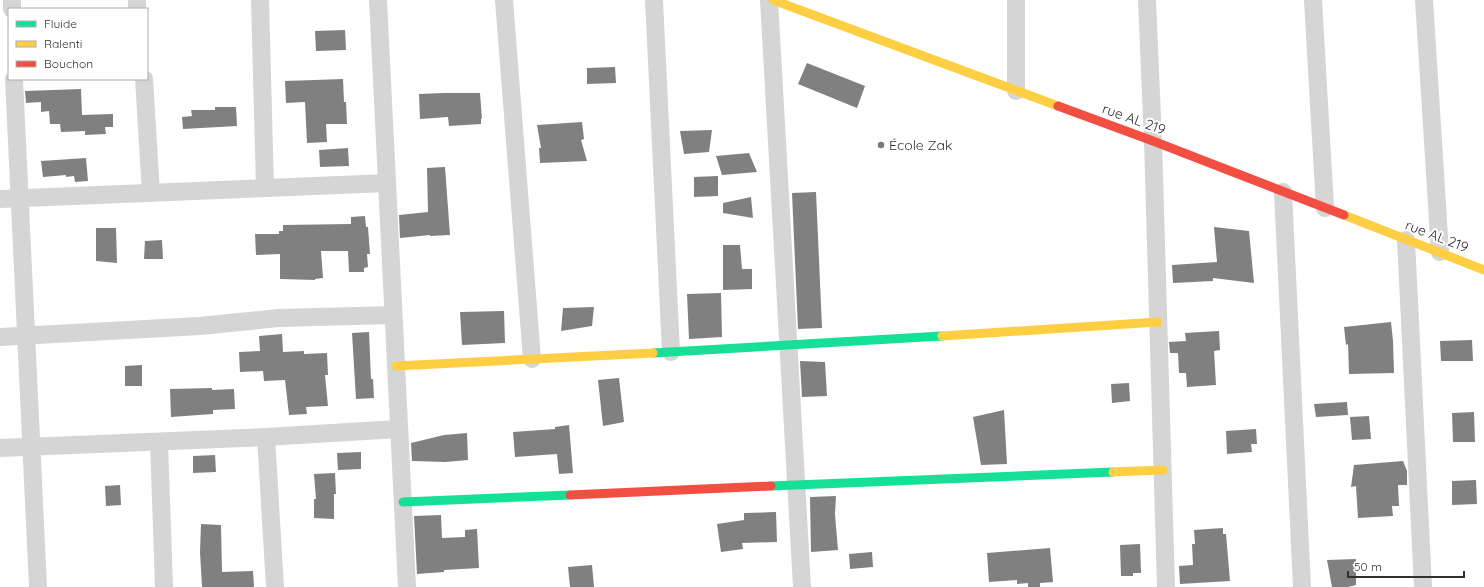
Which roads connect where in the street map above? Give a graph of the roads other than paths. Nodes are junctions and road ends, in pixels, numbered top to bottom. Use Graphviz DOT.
graph roads {
  1 [pos="260,0"];
  2 [pos="378,0"];
  3 [pos="504,0"];
  4 [pos="654,0"];
  5 [pos="769,0"];
  6 [pos="773,0"];
  7 [pos="1016,0"];
  8 [pos="1147,0"];
  9 [pos="1313,0"];
  10 [pos="1424,0"];
  11 [pos="14,80"];
  12 [pos="144,80"];
  13 [pos="1016,91"];
  14 [pos="1153,141"];
  15 [pos="387,183"];
  16 [pos="264,188"];
  17 [pos="1283,192"];
  18 [pos="151,193"];
  19 [pos="20,198"];
  20 [pos="0,199"];
  21 [pos="1325,208"];
  22 [pos="1406,240"];
  23 [pos="1440,252"];
  24 [pos="1484,270"];
  25 [pos="393,315"];
  26 [pos="1158,322"];
  27 [pos="26,335"];
  28 [pos="0,337"];
  29 [pos="789,346"];
  30 [pos="671,352"];
  31 [pos="532,359"];
  32 [pos="396,366"];
  33 [pos="398,429"];
  34 [pos="266,437"];
  35 [pos="158,442"];
  36 [pos="31,446"];
  37 [pos="0,448"];
  38 [pos="1163,470"];
  39 [pos="797,485"];
  40 [pos="403,502"];
  41 [pos="38,587"];
  42 [pos="164,587"];
  43 [pos="274,587"];
  44 [pos="407,587"];
  45 [pos="802,587"];
  46 [pos="1166,587"];
  47 [pos="1302,587"];
  48 [pos="1423,587"];
  1 -- 16 [label="street"];
  2 -- 15 [label="street"];
  3 -- 31 [label="street"];
  4 -- 30 [label="street"];
  5 -- 29 [label="street"];
  6 -- 13 [label="street, rue AL 219"];
  7 -- 13 [label="street"];
  8 -- 14 [label="street"];
  9 -- 21 [label="street"];
  10 -- 23 [label="street"];
  11 -- 19 [label="street"];
  12 -- 18 [label="street"];
  13 -- 14 [label="street, rue AL 219"];
  14 -- 17 [label="street, rue AL 219"];
  14 -- 26 [label="street"];
  15 -- 16 [label="street"];
  15 -- 25 [label="street"];
  16 -- 18 [label="street"];
  17 -- 21 [label="street, rue AL 219"];
  17 -- 47 [label="street"];
  18 -- 19 [label="street"];
  19 -- 20 [label="street"];
  19 -- 27 [label="street"];
  21 -- 22 [label="street, rue AL 219"];
  22 -- 23 [label="street, rue AL 219"];
  22 -- 48 [label="street"];
  23 -- 24 [label="street, rue AL 219"];
  25 -- 27 [label="street"];
  25 -- 32 [label="street"];
  26 -- 29 [label="street"];
  26 -- 38 [label="street"];
  27 -- 28 [label="street"];
  27 -- 36 [label="street"];
  29 -- 30 [label="street"];
  29 -- 39 [label="street"];
  30 -- 31 [label="street"];
  31 -- 32 [label="street"];
  32 -- 33 [label="street"];
  33 -- 34 [label="street"];
  33 -- 40 [label="street"];
  34 -- 35 [label="street"];
  34 -- 43 [label="street"];
  35 -- 36 [label="street"];
  35 -- 42 [label="street"];
  36 -- 37 [label="street"];
  36 -- 41 [label="street"];
  38 -- 39 [label="street"];
  38 -- 46 [label="street"];
  39 -- 40 [label="street"];
  39 -- 45 [label="street"];
  40 -- 44 [label="street"];
}
